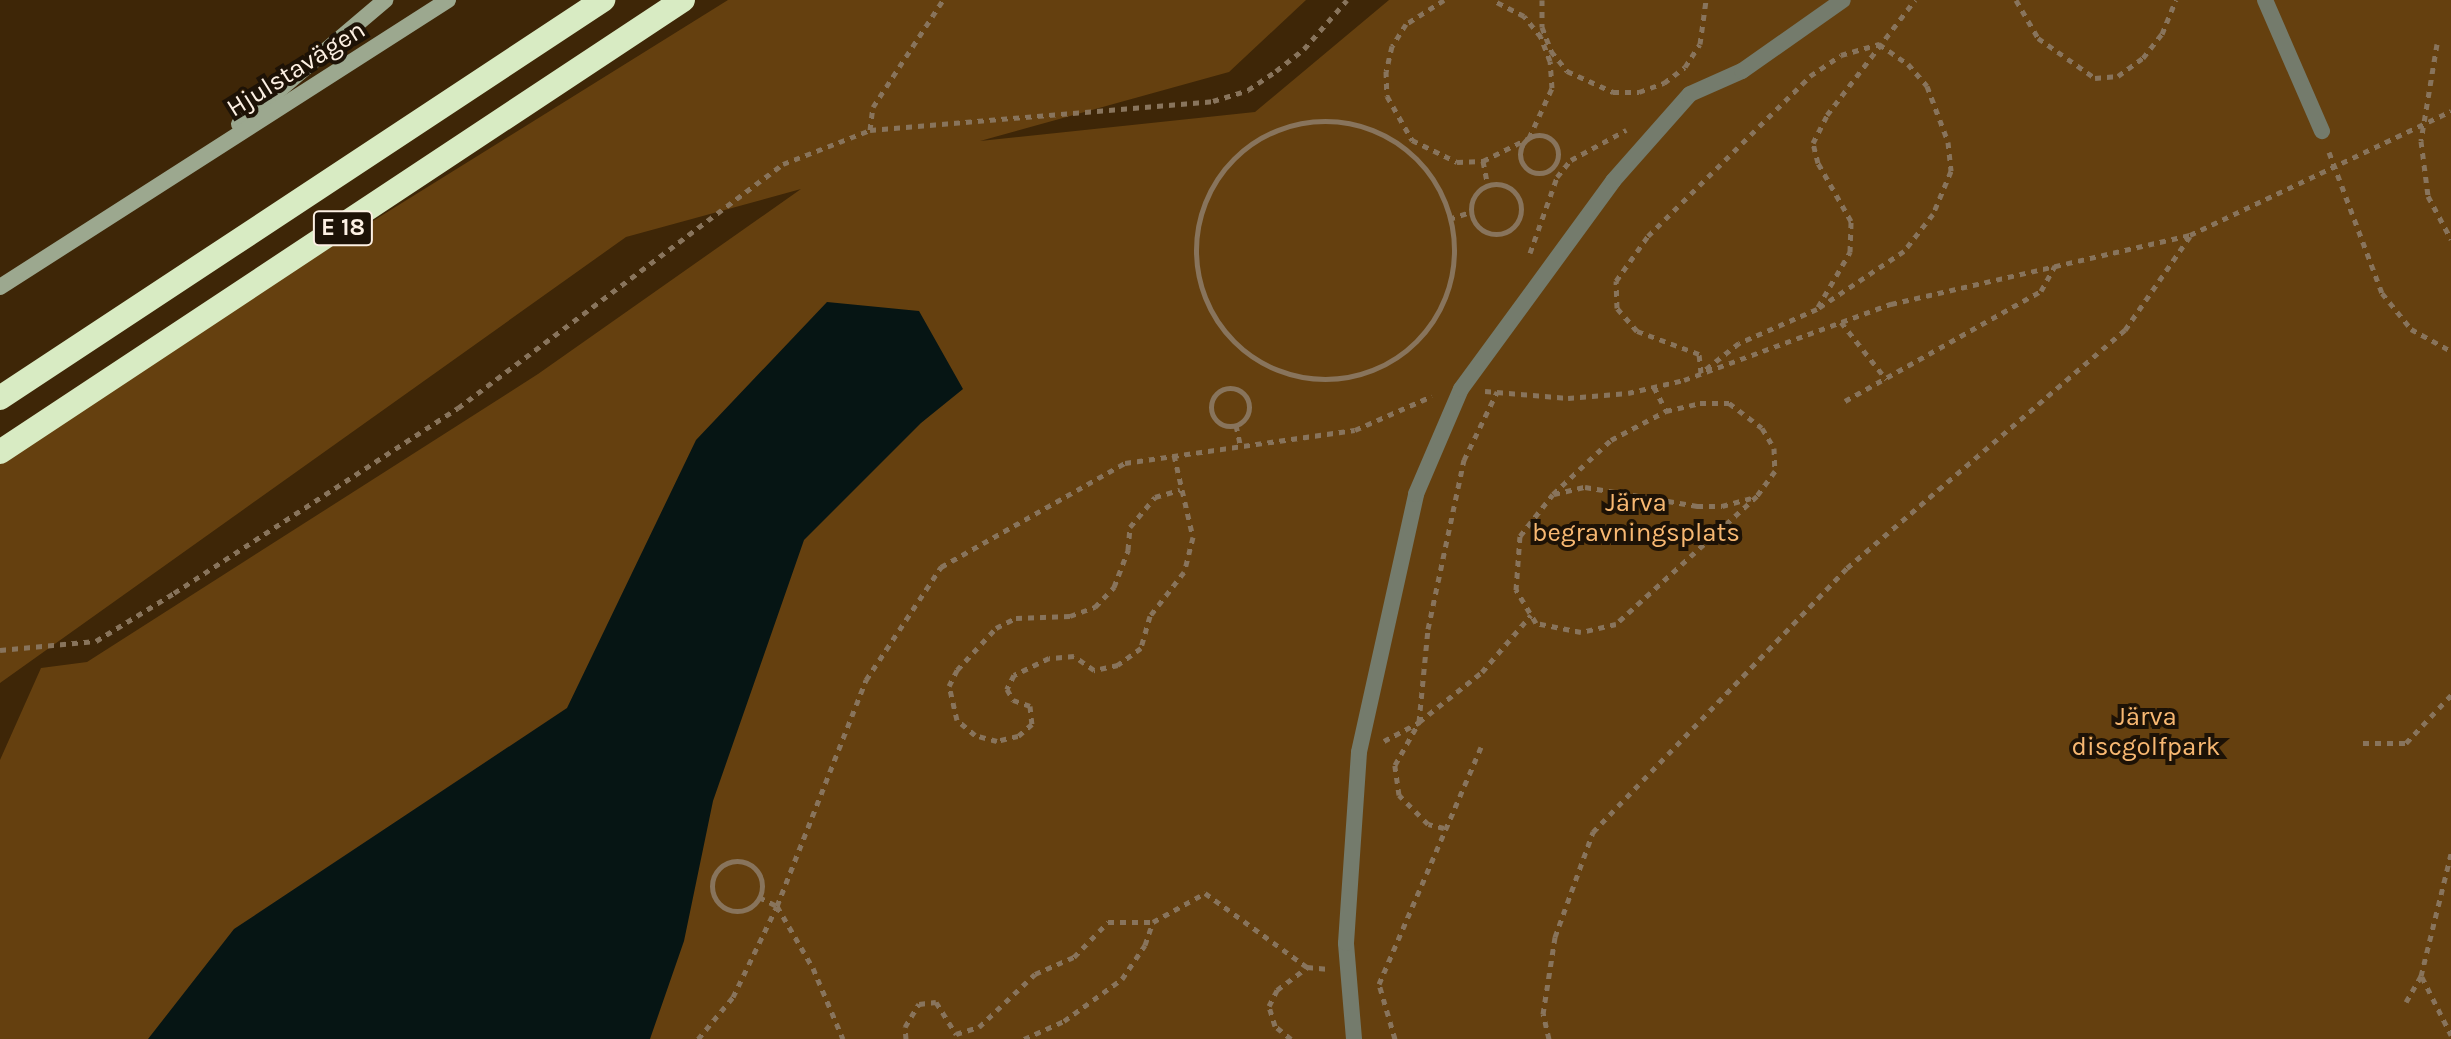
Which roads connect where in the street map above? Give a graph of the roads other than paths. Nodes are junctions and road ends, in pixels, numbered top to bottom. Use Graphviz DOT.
graph roads {
  1 [pos="385,0"];
  2 [pos="448,0"];
  3 [pos="603,0"];
  4 [pos="683,0"];
  5 [pos="1843,0"];
  6 [pos="2265,0"];
  7 [pos="2322,131"];
  8 [pos="208,151"];
  9 [pos="0,287"];
  10 [pos="0,398"];
  11 [pos="0,452"];
  12 [pos="1354,1039"];
  1 -- 8 [label="main road, Hjulstavägen"];
  2 -- 8 [label="main road, Hjulstavägen"];
  3 -- 10 [label="highway, E 18"];
  4 -- 11 [label="highway, E 18"];
  5 -- 12 [label="street"];
  6 -- 7 [label="street"];
  8 -- 9 [label="main road, Hjulstavägen"];
}
